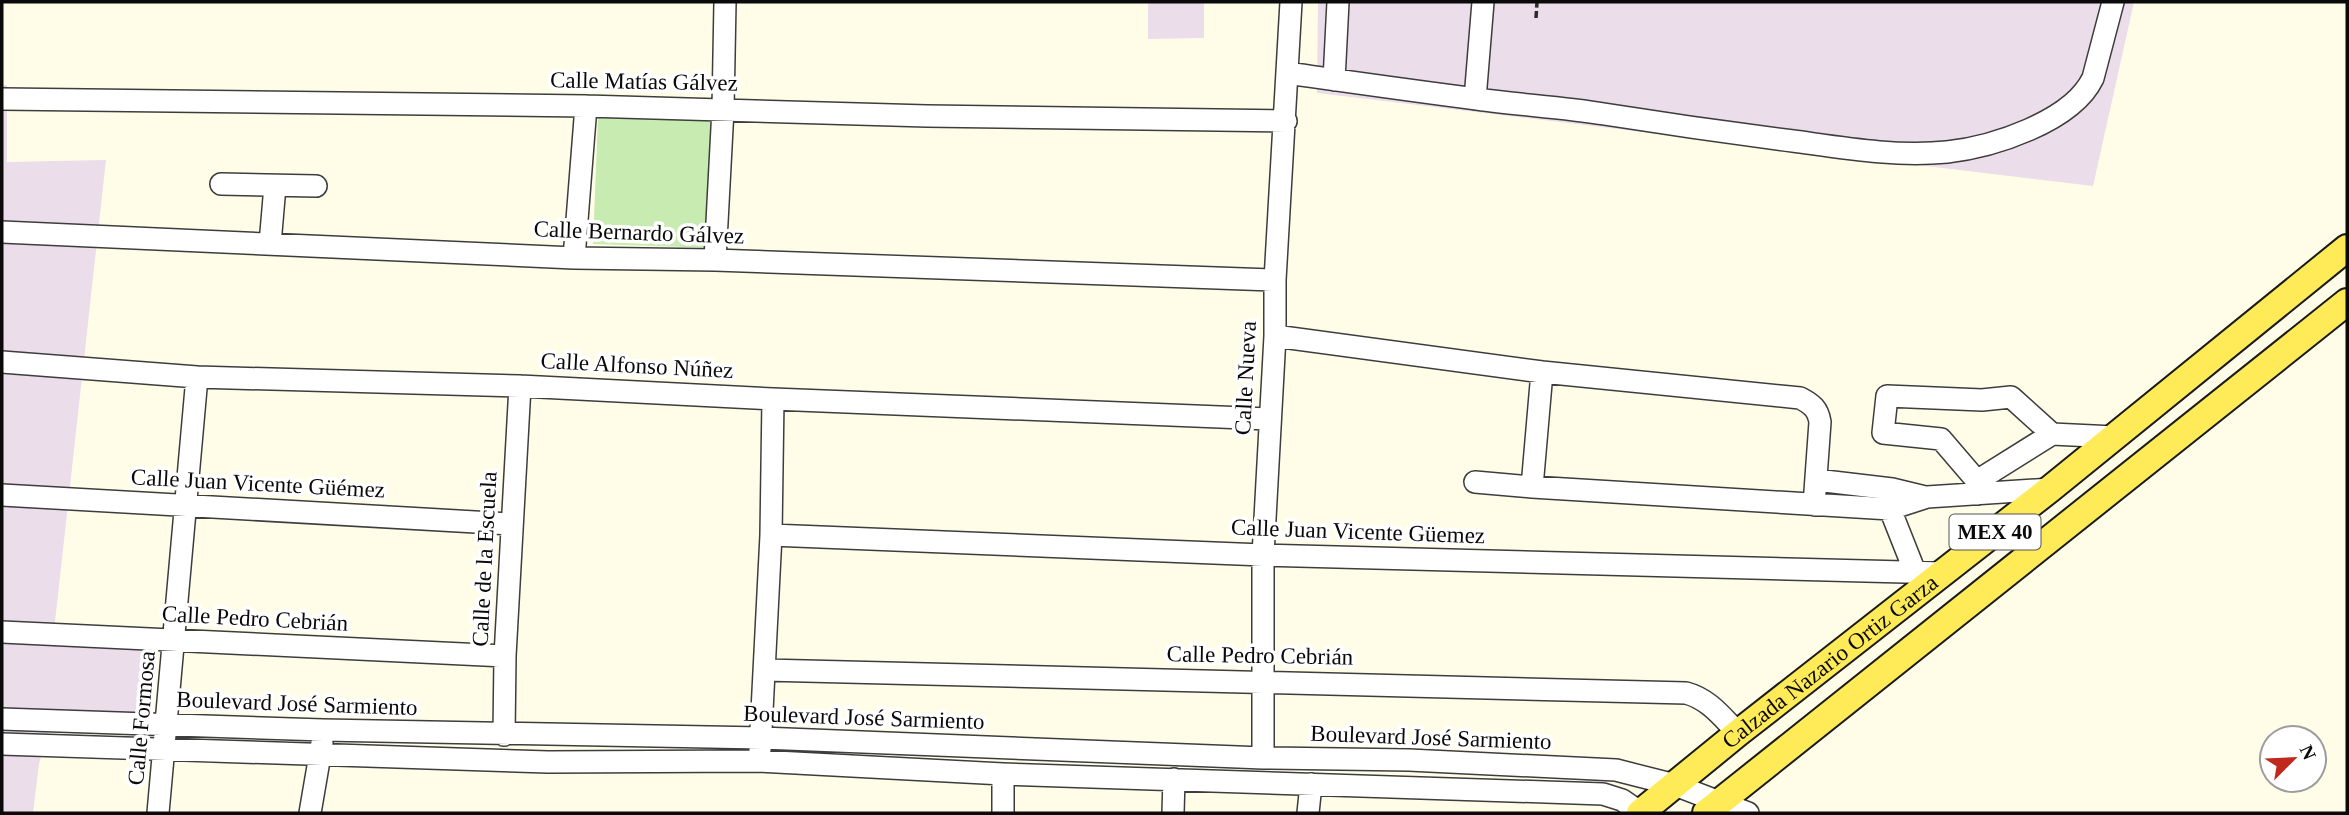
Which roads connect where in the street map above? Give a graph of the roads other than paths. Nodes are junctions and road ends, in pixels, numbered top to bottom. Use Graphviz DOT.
graph roads {
  1 [pos="725,2"];
  2 [pos="1291,2"];
  3 [pos="1338,2"];
  4 [pos="1483,2"];
  5 [pos="2113,2"];
  6 [pos="1287,73"];
  7 [pos="1334,80"];
  8 [pos="2,99"];
  9 [pos="1475,99"];
  10 [pos="586,106"];
  11 [pos="723,109"];
  12 [pos="1286,121"];
  13 [pos="221,184"];
  14 [pos="275,186"];
  15 [pos="316,187"];
  16 [pos="2,232"];
  17 [pos="270,244"];
  18 [pos="2347,248"];
  19 [pos="574,258"];
  20 [pos="715,260"];
  21 [pos="1275,280"];
  22 [pos="2347,302"];
  23 [pos="1275,336"];
  24 [pos="2,362"];
  25 [pos="1542,372"];
  26 [pos="197,377"];
  27 [pos="520,386"];
  28 [pos="773,399"];
  29 [pos="1269,419"];
  30 [pos="2052,434"];
  31 [pos="2114,437"];
  32 [pos="1816,480"];
  33 [pos="1475,482"];
  34 [pos="1532,487"];
  35 [pos="1978,488"];
  36 [pos="2050,489"];
  37 [pos="2,495"];
  38 [pos="1891,499"];
  39 [pos="185,505"];
  40 [pos="1814,505"];
  41 [pos="511,524"];
  42 [pos="771,535"];
  43 [pos="1264,555"];
  44 [pos="1915,572"];
  45 [pos="1943,573"];
  46 [pos="2,632"];
  47 [pos="174,641"];
  48 [pos="505,656"];
  49 [pos="765,670"];
  50 [pos="1264,681"];
  51 [pos="2,719"];
  52 [pos="167,725"];
  53 [pos="323,730"];
  54 [pos="1738,733"];
  55 [pos="504,735"];
  56 [pos="762,738"];
  57 [pos="2,744"];
  58 [pos="165,750"];
  59 [pos="322,755"];
  60 [pos="1264,758"];
  61 [pos="1409,760"];
  62 [pos="758,761"];
  63 [pos="1003,774"];
  64 [pos="1174,779"];
  65 [pos="1311,784"];
  66 [pos="1675,785"];
  67 [pos="1410,787"];
  68 [pos="1713,808"];
  69 [pos="158,813"];
  70 [pos="310,813"];
  71 [pos="1003,813"];
  72 [pos="1173,813"];
  73 [pos="1308,813"];
  74 [pos="1641,813"];
  75 [pos="1748,813"];
  1 -- 11 [label="street"];
  2 -- 6 [label="street, Calle Nueva"];
  3 -- 7 [label="street"];
  4 -- 9 [label="street"];
  5 -- 9 [label="street"];
  6 -- 7 [label="street"];
  6 -- 12 [label="street, Calle Nueva"];
  7 -- 9 [label="street"];
  8 -- 10 [label="street, Calle Matías Gálvez"];
  10 -- 11 [label="street, Calle Matías Gálvez"];
  10 -- 19 [label="street"];
  11 -- 12 [label="street, Calle Matías Gálvez"];
  11 -- 20 [label="street"];
  12 -- 21 [label="street, Calle Nueva"];
  13 -- 14 [label="street"];
  14 -- 15 [label="street"];
  14 -- 17 [label="street"];
  16 -- 17 [label="street, Calle Bernardo Gálvez"];
  17 -- 19 [label="street, Calle Bernardo Gálvez"];
  18 -- 31 [label="main road, Calzada Nazario Ortiz Garza / MEX 40"];
  19 -- 20 [label="street, Calle Bernardo Gálvez"];
  20 -- 21 [label="street, Calle Bernardo Gálvez"];
  21 -- 23 [label="street, Calle Nueva"];
  22 -- 68 [label="main road, Calzada Nazario Ortiz Garza / MEX 40"];
  23 -- 25 [label="street"];
  23 -- 29 [label="street, Calle Nueva"];
  24 -- 26 [label="street, Calle Alfonso Núñez"];
  25 -- 32 [label="street"];
  25 -- 34 [label="street"];
  26 -- 27 [label="street, Calle Alfonso Núñez"];
  26 -- 39 [label="street, Calle Formosa"];
  27 -- 28 [label="street, Calle Alfonso Núñez"];
  27 -- 41 [label="street, Calle de la Escuela"];
  28 -- 29 [label="street, Calle Alfonso Núñez"];
  28 -- 42 [label="street"];
  29 -- 43 [label="street, Calle Nueva"];
  30 -- 31 [label="street"];
  30 -- 35 [label="street"];
  30 -- 35 [label="street"];
  31 -- 36 [label="main road, Calzada Nazario Ortiz Garza / MEX 40"];
  32 -- 38 [label="street"];
  32 -- 40 [label="street"];
  33 -- 34 [label="street"];
  34 -- 40 [label="street"];
  35 -- 36 [label="street"];
  35 -- 38 [label="street"];
  36 -- 45 [label="main road, Calzada Nazario Ortiz Garza / MEX 40"];
  37 -- 39 [label="street, Calle Juan Vicente Güémez"];
  38 -- 40 [label="street"];
  38 -- 44 [label="street"];
  39 -- 41 [label="street, Calle Juan Vicente Güémez"];
  39 -- 47 [label="street, Calle Formosa"];
  41 -- 48 [label="street, Calle de la Escuela"];
  42 -- 43 [label="street, Calle Juan Vicente Güemez"];
  42 -- 49 [label="street"];
  43 -- 44 [label="street, Calle Juan Vicente Güemez"];
  43 -- 50 [label="street, Calle Nueva"];
  44 -- 45 [label="street, Calle Juan Vicente Güemez"];
  45 -- 54 [label="main road, Calzada Nazario Ortiz Garza / MEX 40"];
  46 -- 47 [label="street, Calle Pedro Cebrián"];
  47 -- 48 [label="street, Calle Pedro Cebrián"];
  47 -- 52 [label="street, Calle Formosa"];
  48 -- 55 [label="street, Calle de la Escuela"];
  49 -- 50 [label="street, Calle Pedro Cebrián"];
  49 -- 56 [label="street"];
  50 -- 54 [label="street, Calle Pedro Cebrián"];
  50 -- 60 [label="street, Calle Nueva"];
  51 -- 52 [label="street, Boulevard José Sarmiento"];
  52 -- 53 [label="street, Boulevard José Sarmiento"];
  52 -- 58 [label="street, Calle Formosa"];
  53 -- 55 [label="street, Boulevard José Sarmiento"];
  53 -- 59 [label="street"];
  54 -- 66 [label="main road, Calzada Nazario Ortiz Garza / MEX 40"];
  55 -- 56 [label="street, Boulevard José Sarmiento"];
  56 -- 60 [label="street, Boulevard José Sarmiento"];
  56 -- 62 [label="street"];
  57 -- 58 [label="street, Boulevard José Sarmiento"];
  58 -- 59 [label="street, Boulevard José Sarmiento"];
  58 -- 69 [label="street, Calle Formosa"];
  59 -- 62 [label="street, Boulevard José Sarmiento"];
  59 -- 70 [label="street"];
  60 -- 61 [label="street, Boulevard José Sarmiento"];
  61 -- 66 [label="street, Boulevard José Sarmiento"];
  61 -- 67 [label="street"];
  62 -- 63 [label="street, Boulevard José Sarmiento"];
  63 -- 64 [label="street, Boulevard José Sarmiento"];
  63 -- 71 [label="street"];
  64 -- 65 [label="street, Boulevard José Sarmiento"];
  64 -- 72 [label="street"];
  65 -- 67 [label="street, Boulevard José Sarmiento"];
  65 -- 73 [label="street"];
  66 -- 68 [label="street, Boulevard José Sarmiento"];
  66 -- 74 [label="main road, Calzada Nazario Ortiz Garza / MEX 40"];
  67 -- 74 [label="street, Boulevard José Sarmiento"];
  68 -- 75 [label="street, Boulevard José Sarmiento"];
}
